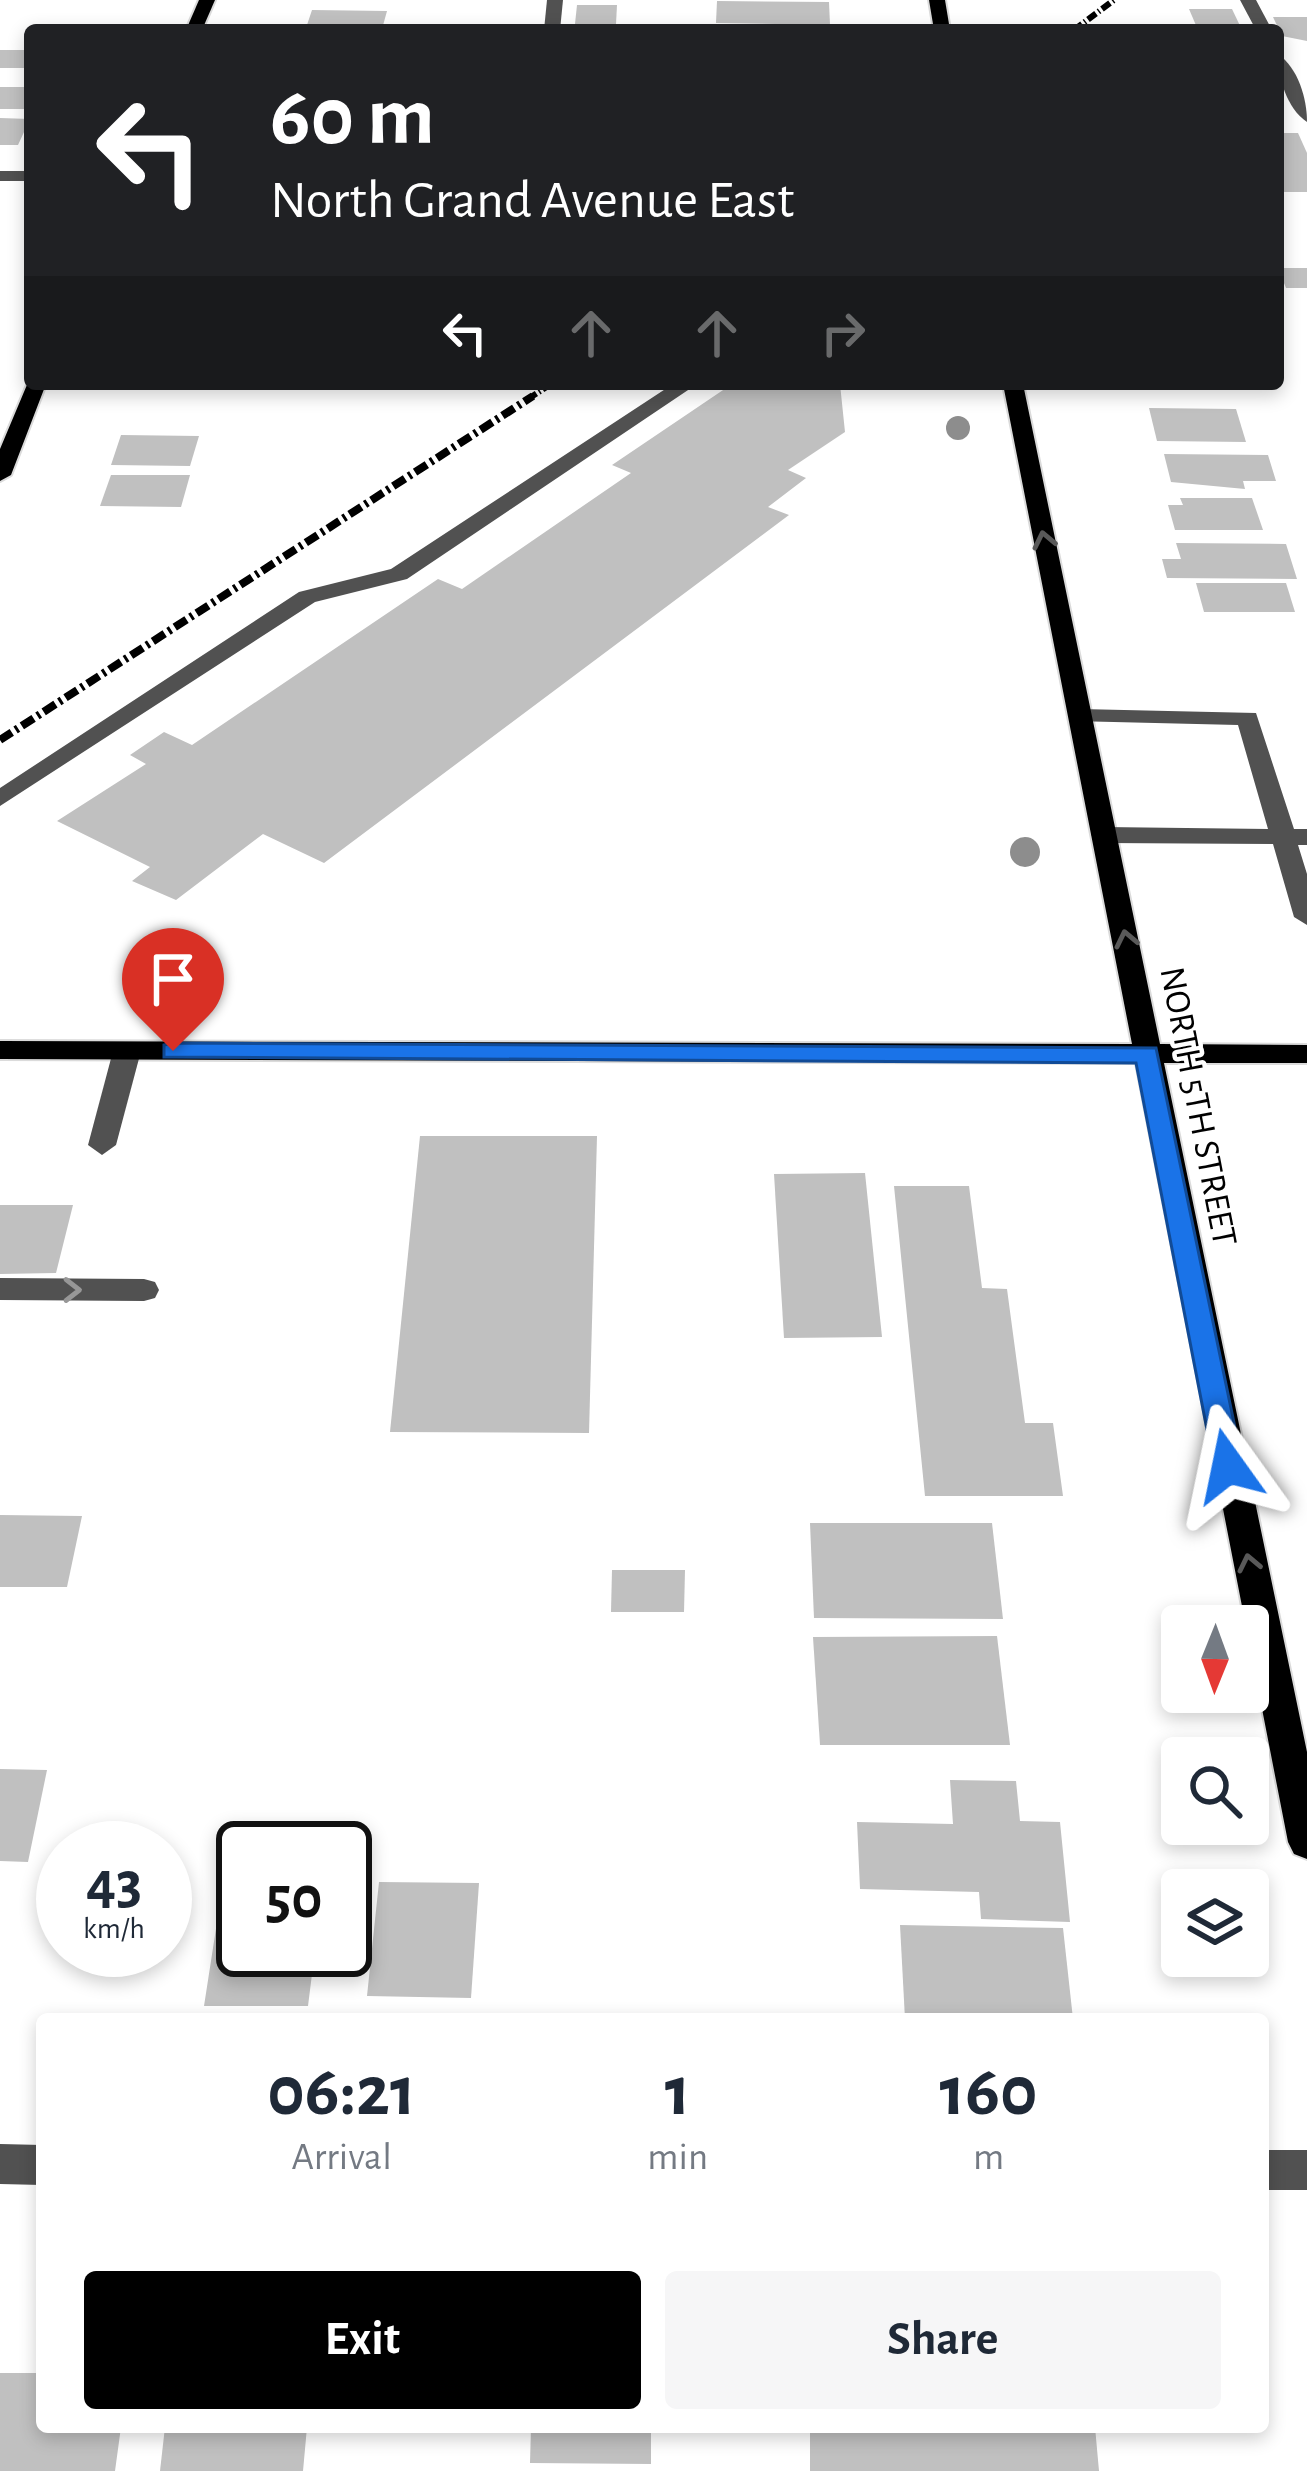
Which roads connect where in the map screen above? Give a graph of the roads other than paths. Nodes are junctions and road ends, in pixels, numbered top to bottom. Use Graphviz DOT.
graph roads {
  1 [pos="1284,71"];
  2 [pos="1307,117"];
  3 [pos="35,390"];
  4 [pos="678,390"];
  5 [pos="1014,390"];
  6 [pos="0,475"];
  7 [pos="1080,716"];
  8 [pos="0,799"];
  9 [pos="1104,835"];
  10 [pos="1294,836"];
  11 [pos="1307,917"];
  12 [pos="0,1050"];
  13 [pos="127,1051"];
  14 [pos="1148,1054"];
  15 [pos="1307,1054"];
  16 [pos="102,1145"];
  17 [pos="0,1289"];
  18 [pos="144,1290"];
  19 [pos="1307,1842"];
  20 [pos="0,2164"];
  21 [pos="36,2164"];
  22 [pos="1269,2170"];
  23 [pos="1307,2170"];
  1 -- 2 [label="street"];
  3 -- 6 [label="main road"];
  4 -- 8 [label="street"];
  7 -- 5 [label="main road, NORTH 5TH STREET, one-way"];
  7 -- 9 [label="main road, NORTH 5TH STREET"];
  7 -- 10 [label="street"];
  9 -- 10 [label="street"];
  14 -- 9 [label="main road, NORTH 5TH STREET, one-way"];
  10 -- 11 [label="street"];
  12 -- 13 [label="main road"];
  13 -- 14 [label="main road"];
  13 -- 16 [label="street"];
  14 -- 15 [label="main road"];
  19 -- 14 [label="main road, NORTH 5TH STREET, one-way"];
  17 -- 18 [label="street, one-way"];
  20 -- 21 [label="street"];
  22 -- 23 [label="street"];
}
